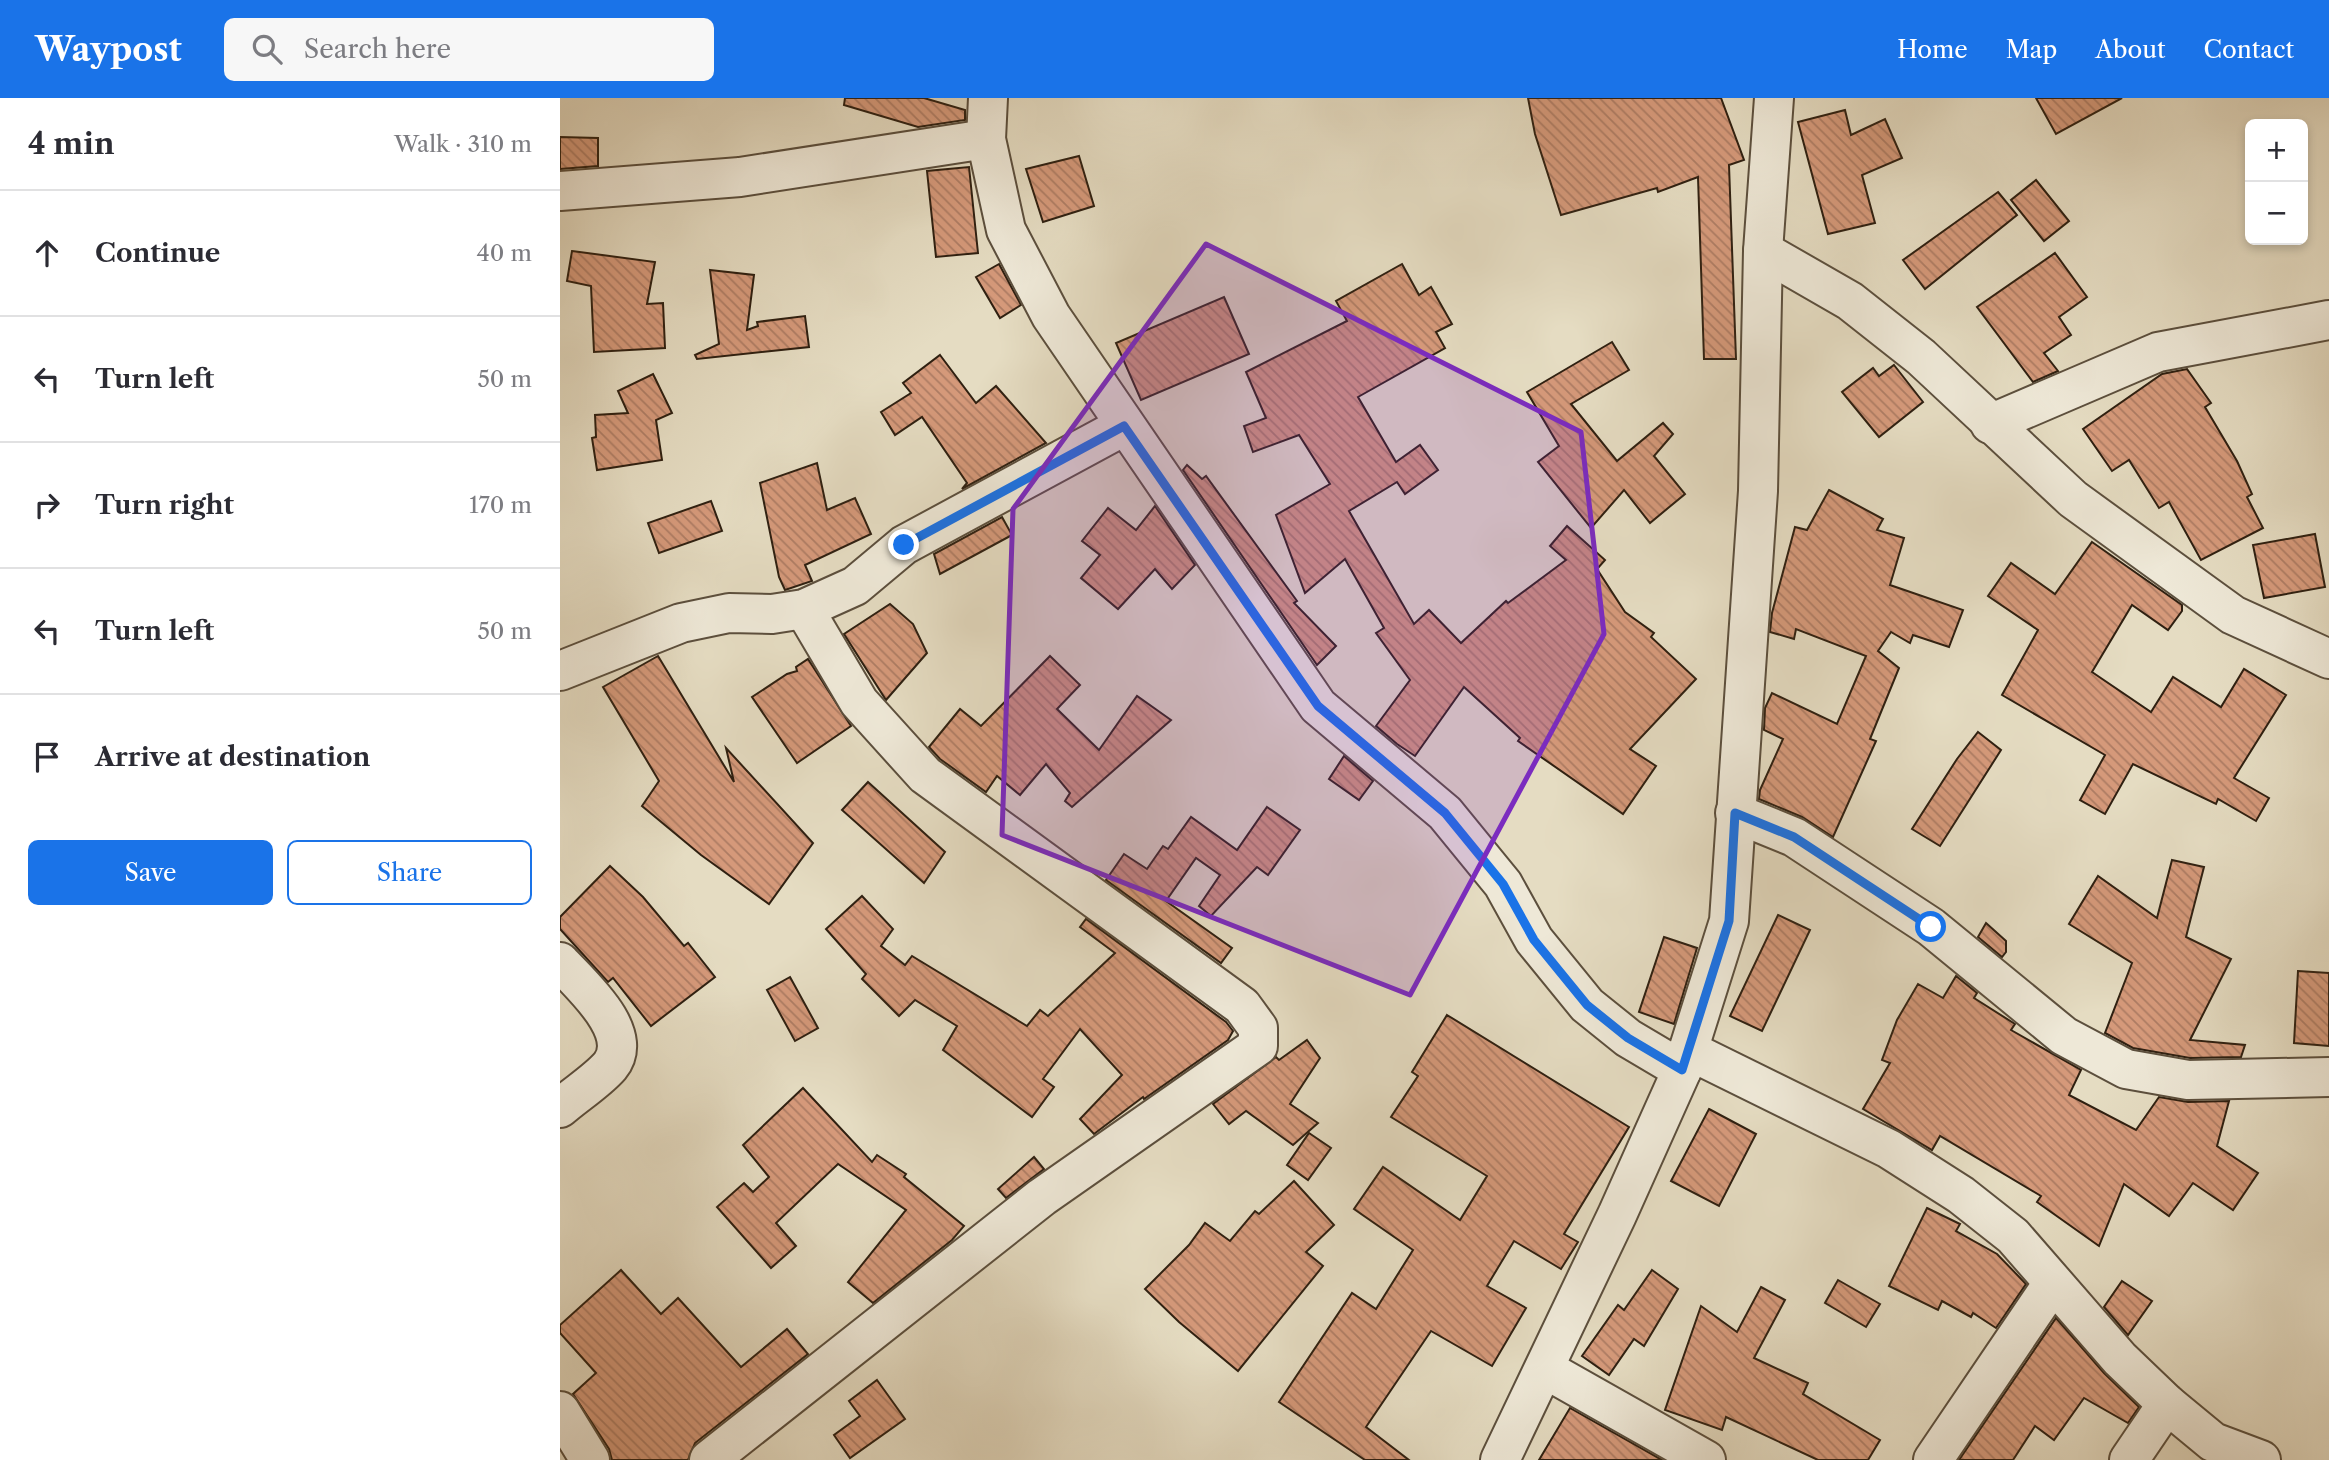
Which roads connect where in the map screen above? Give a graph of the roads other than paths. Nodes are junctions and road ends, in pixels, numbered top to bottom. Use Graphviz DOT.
graph roads {
  1 [pos="989,98"];
  2 [pos="1774,98"];
  3 [pos="986,139"];
  4 [pos="560,191"];
  5 [pos="1763,251"];
  6 [pos="2329,320"];
  7 [pos="1990,424"];
  8 [pos="1124,426"];
  9 [pos="804,609"];
  10 [pos="2329,659"];
  11 [pos="560,671"];
  12 [pos="1735,813"];
  13 [pos="560,962"];
  14 [pos="1686,1060"];
  15 [pos="2329,1077"];
  16 [pos="560,1108"];
  17 [pos="2053,1283"];
  18 [pos="1545,1369"];
  19 [pos="2167,1404"];
  20 [pos="560,1411"];
  21 [pos="590,1460"];
  22 [pos="709,1460"];
  23 [pos="1500,1460"];
  24 [pos="1706,1460"];
  25 [pos="1933,1460"];
  26 [pos="2129,1460"];
  27 [pos="2261,1460"];
  1 -- 3 [label="street"];
  2 -- 5 [label="street"];
  3 -- 4 [label="street"];
  3 -- 8 [label="street"];
  5 -- 7 [label="street"];
  5 -- 12 [label="street"];
  6 -- 7 [label="street"];
  7 -- 10 [label="street"];
  8 -- 9 [label="street"];
  8 -- 14 [label="street"];
  9 -- 11 [label="street"];
  9 -- 22 [label="street"];
  12 -- 14 [label="street"];
  12 -- 15 [label="street"];
  13 -- 16 [label="street"];
  14 -- 17 [label="street"];
  14 -- 18 [label="street"];
  17 -- 19 [label="street"];
  17 -- 25 [label="street"];
  18 -- 23 [label="street"];
  18 -- 24 [label="street"];
  19 -- 26 [label="street"];
  19 -- 27 [label="street"];
  20 -- 21 [label="street"];
}
